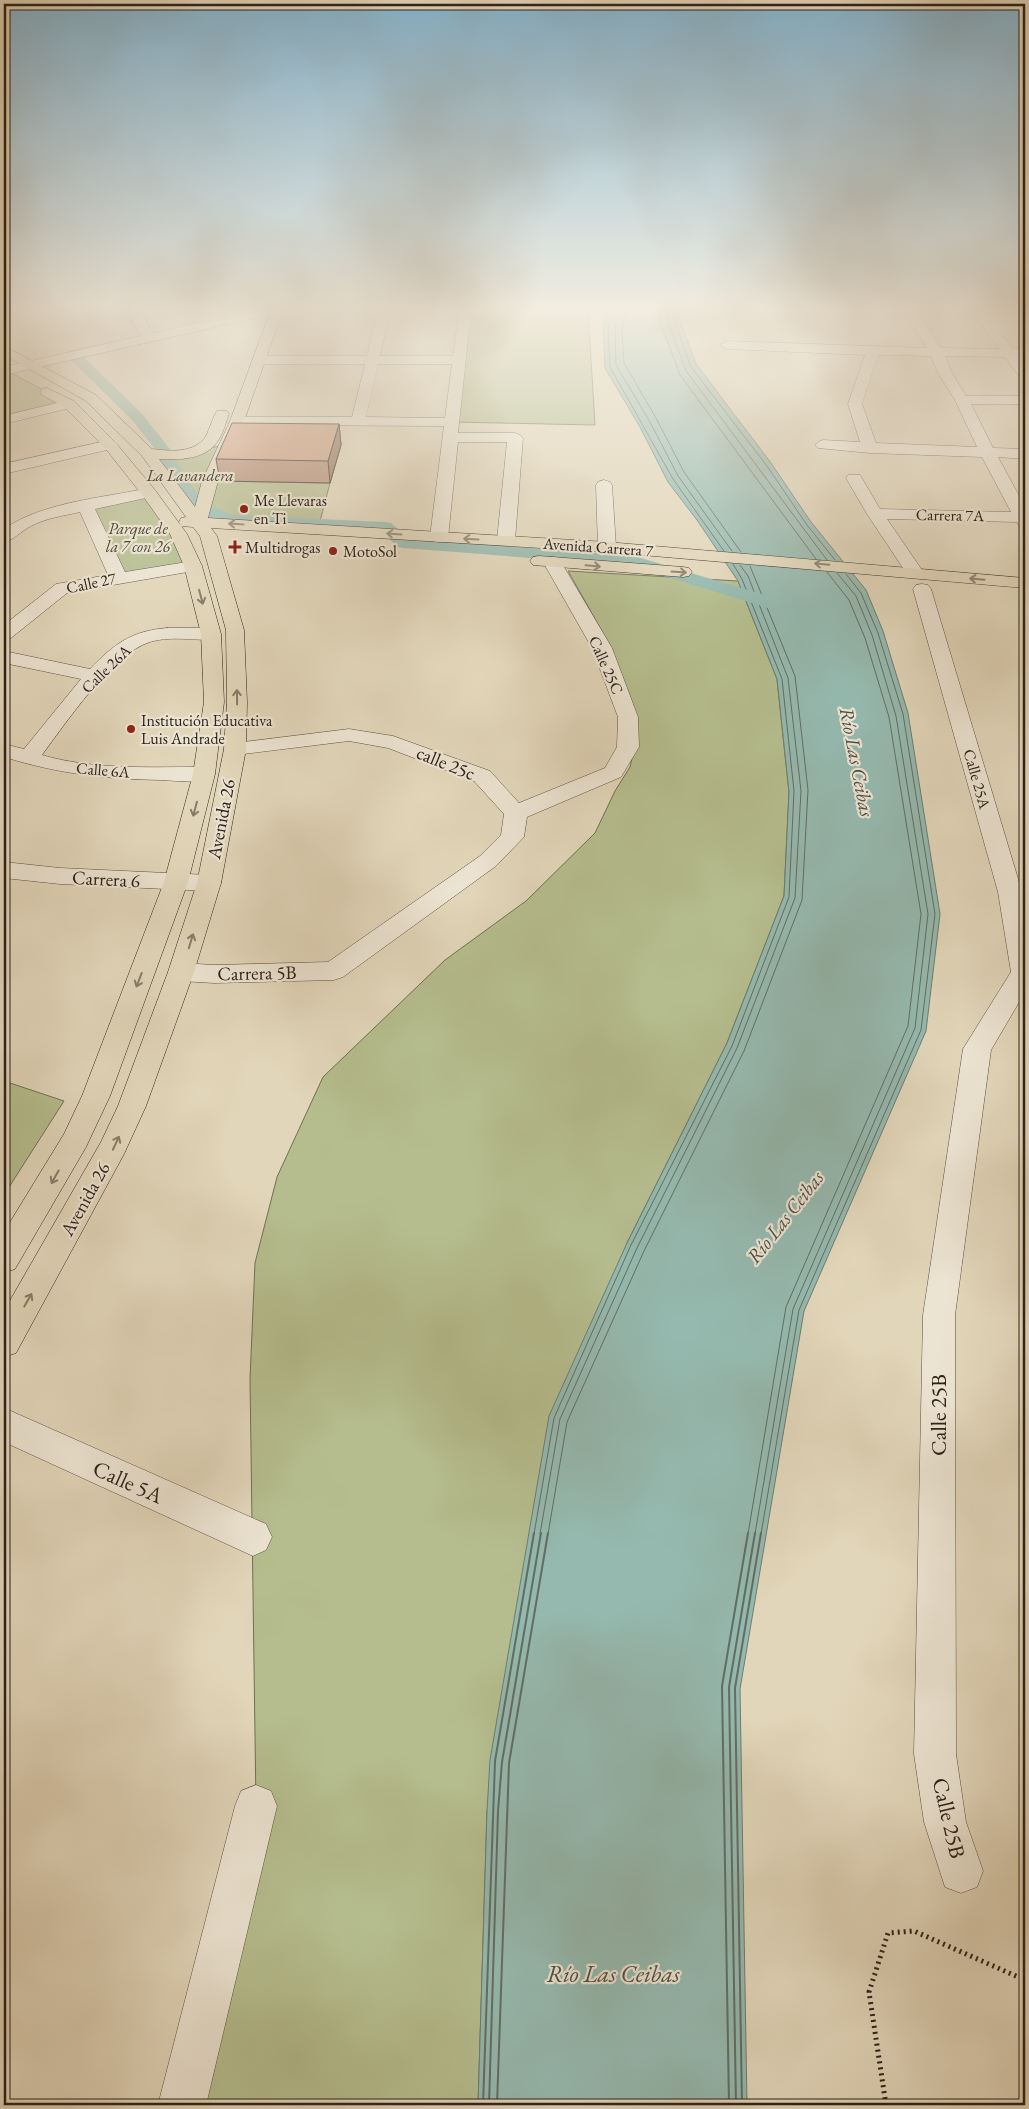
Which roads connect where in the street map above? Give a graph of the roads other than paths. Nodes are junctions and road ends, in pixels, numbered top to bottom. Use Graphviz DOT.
graph roads {
  1 [pos="51,408"];
  2 [pos="73,408"];
  3 [pos="104,408"];
  4 [pos="224,408"];
  5 [pos="242,408"];
  6 [pos="361,408"];
  7 [pos="454,408"];
  8 [pos="857,408"];
  9 [pos="966,408"];
  10 [pos="4,420"];
  11 [pos="237,421"];
  12 [pos="358,422"];
  13 [pos="452,430"];
  14 [pos="110,445"];
  15 [pos="823,445"];
  16 [pos="870,448"];
  17 [pos="986,452"];
  18 [pos="163,454"];
  19 [pos="1025,454"];
  20 [pos="4,469"];
  21 [pos="854,478"];
  22 [pos="604,485"];
  23 [pos="150,493"];
  24 [pos="85,506"];
  25 [pos="875,514"];
  26 [pos="1025,518"];
  27 [pos="174,528"];
  28 [pos="203,529"];
  29 [pos="4,537"];
  30 [pos="439,537"];
  31 [pos="506,540"];
  32 [pos="607,547"];
  33 [pos="494,557"];
  34 [pos="523,560"];
  35 [pos="552,562"];
  36 [pos="193,566"];
  37 [pos="699,573"];
  38 [pos="738,575"];
  39 [pos="874,576"];
  40 [pos="118,578"];
  41 [pos="919,581"];
  42 [pos="1025,583"];
  43 [pos="1025,596"];
  44 [pos="4,634"];
  45 [pos="211,634"];
  46 [pos="4,657"];
  47 [pos="94,676"];
  48 [pos="235,749"];
  49 [pos="4,750"];
  50 [pos="29,757"];
  51 [pos="204,774"];
  52 [pos="516,813"];
  53 [pos="4,870"];
  54 [pos="176,882"];
  55 [pos="209,883"];
  56 [pos="181,972"];
  57 [pos="1025,972"];
  58 [pos="4,1259"];
  59 [pos="4,1342"];
  60 [pos="4,1425"];
  61 [pos="253,1537"];
  62 [pos="256,1806"];
  63 [pos="961,1871"];
  64 [pos="182,2105"];
  1 -- 10 [label="street"];
  2 -- 14 [label="main road, Avenida 26"];
  3 -- 18 [label="main road, Avenida 26"];
  4 -- 18 [label="main road"];
  5 -- 11 [label="main road"];
  6 -- 12 [label="street"];
  7 -- 13 [label="street"];
  8 -- 16 [label="street"];
  9 -- 17 [label="street"];
  11 -- 12 [label="street"];
  11 -- 28 [label="main road"];
  12 -- 13 [label="street"];
  13 -- 30 [label="street"];
  13 -- 31 [label="street"];
  14 -- 20 [label="street"];
  14 -- 23 [label="main road, Avenida 26"];
  15 -- 16 [label="street"];
  16 -- 17 [label="street"];
  17 -- 19 [label="street"];
  17 -- 26 [label="street"];
  18 -- 28 [label="main road, Avenida 26"];
  21 -- 25 [label="street, Calle 25A"];
  22 -- 32 [label="street"];
  23 -- 24 [label="street"];
  23 -- 27 [label="main road, Avenida 26"];
  24 -- 29 [label="street"];
  24 -- 40 [label="street"];
  25 -- 26 [label="street, Carrera 7A"];
  25 -- 41 [label="street, Calle 25A"];
  27 -- 28 [label="main road, Avenida Carrera 7"];
  27 -- 36 [label="main road, Avenida 26"];
  30 -- 28 [label="main road, Avenida Carrera 7, one-way"];
  28 -- 33 [label="main road, Avenida Carrera 7"];
  48 -- 28 [label="main road, Avenida 26, one-way"];
  31 -- 30 [label="main road, Avenida Carrera 7, one-way"];
  31 -- 32 [label="main road, Avenida Carrera 7"];
  39 -- 32 [label="main road, Avenida Carrera 7, one-way"];
  34 -- 35 [label="main road, Avenida Carrera 7"];
  35 -- 37 [label="main road, Avenida Carrera 7, one-way"];
  35 -- 52 [label="street, Calle 25C"];
  36 -- 40 [label="street, Calle 27"];
  36 -- 45 [label="main road, Avenida 26, one-way"];
  38 -- 39 [label="main road, Avenida Carrera 7"];
  39 -- 41 [label="main road, Avenida Carrera 7"];
  40 -- 44 [label="street, Calle 27"];
  42 -- 41 [label="main road, Avenida Carrera 7, one-way"];
  41 -- 43 [label="main road, Avenida Carrera 7"];
  41 -- 57 [label="street, Calle 25A"];
  45 -- 47 [label="street, Calle 26A"];
  45 -- 51 [label="main road, Avenida 26"];
  46 -- 47 [label="street"];
  47 -- 50 [label="street, Calle 26A"];
  48 -- 52 [label="street, calle 25c"];
  48 -- 55 [label="main road, Avenida 26"];
  49 -- 50 [label="street, Calle 6A"];
  50 -- 51 [label="street, Calle 6A"];
  51 -- 54 [label="main road, Avenida 26, one-way"];
  52 -- 56 [label="street, Carrera 5B"];
  53 -- 54 [label="street, Carrera 6"];
  54 -- 55 [label="street, Carrera 6"];
  54 -- 58 [label="main road, Avenida 26, one-way"];
  56 -- 55 [label="main road, Avenida 26, one-way"];
  59 -- 56 [label="main road, Avenida 26, one-way"];
  57 -- 63 [label="street, Calle 25B"];
  60 -- 61 [label="street, Calle 5A"];
  62 -- 64 [label="street"];
}
